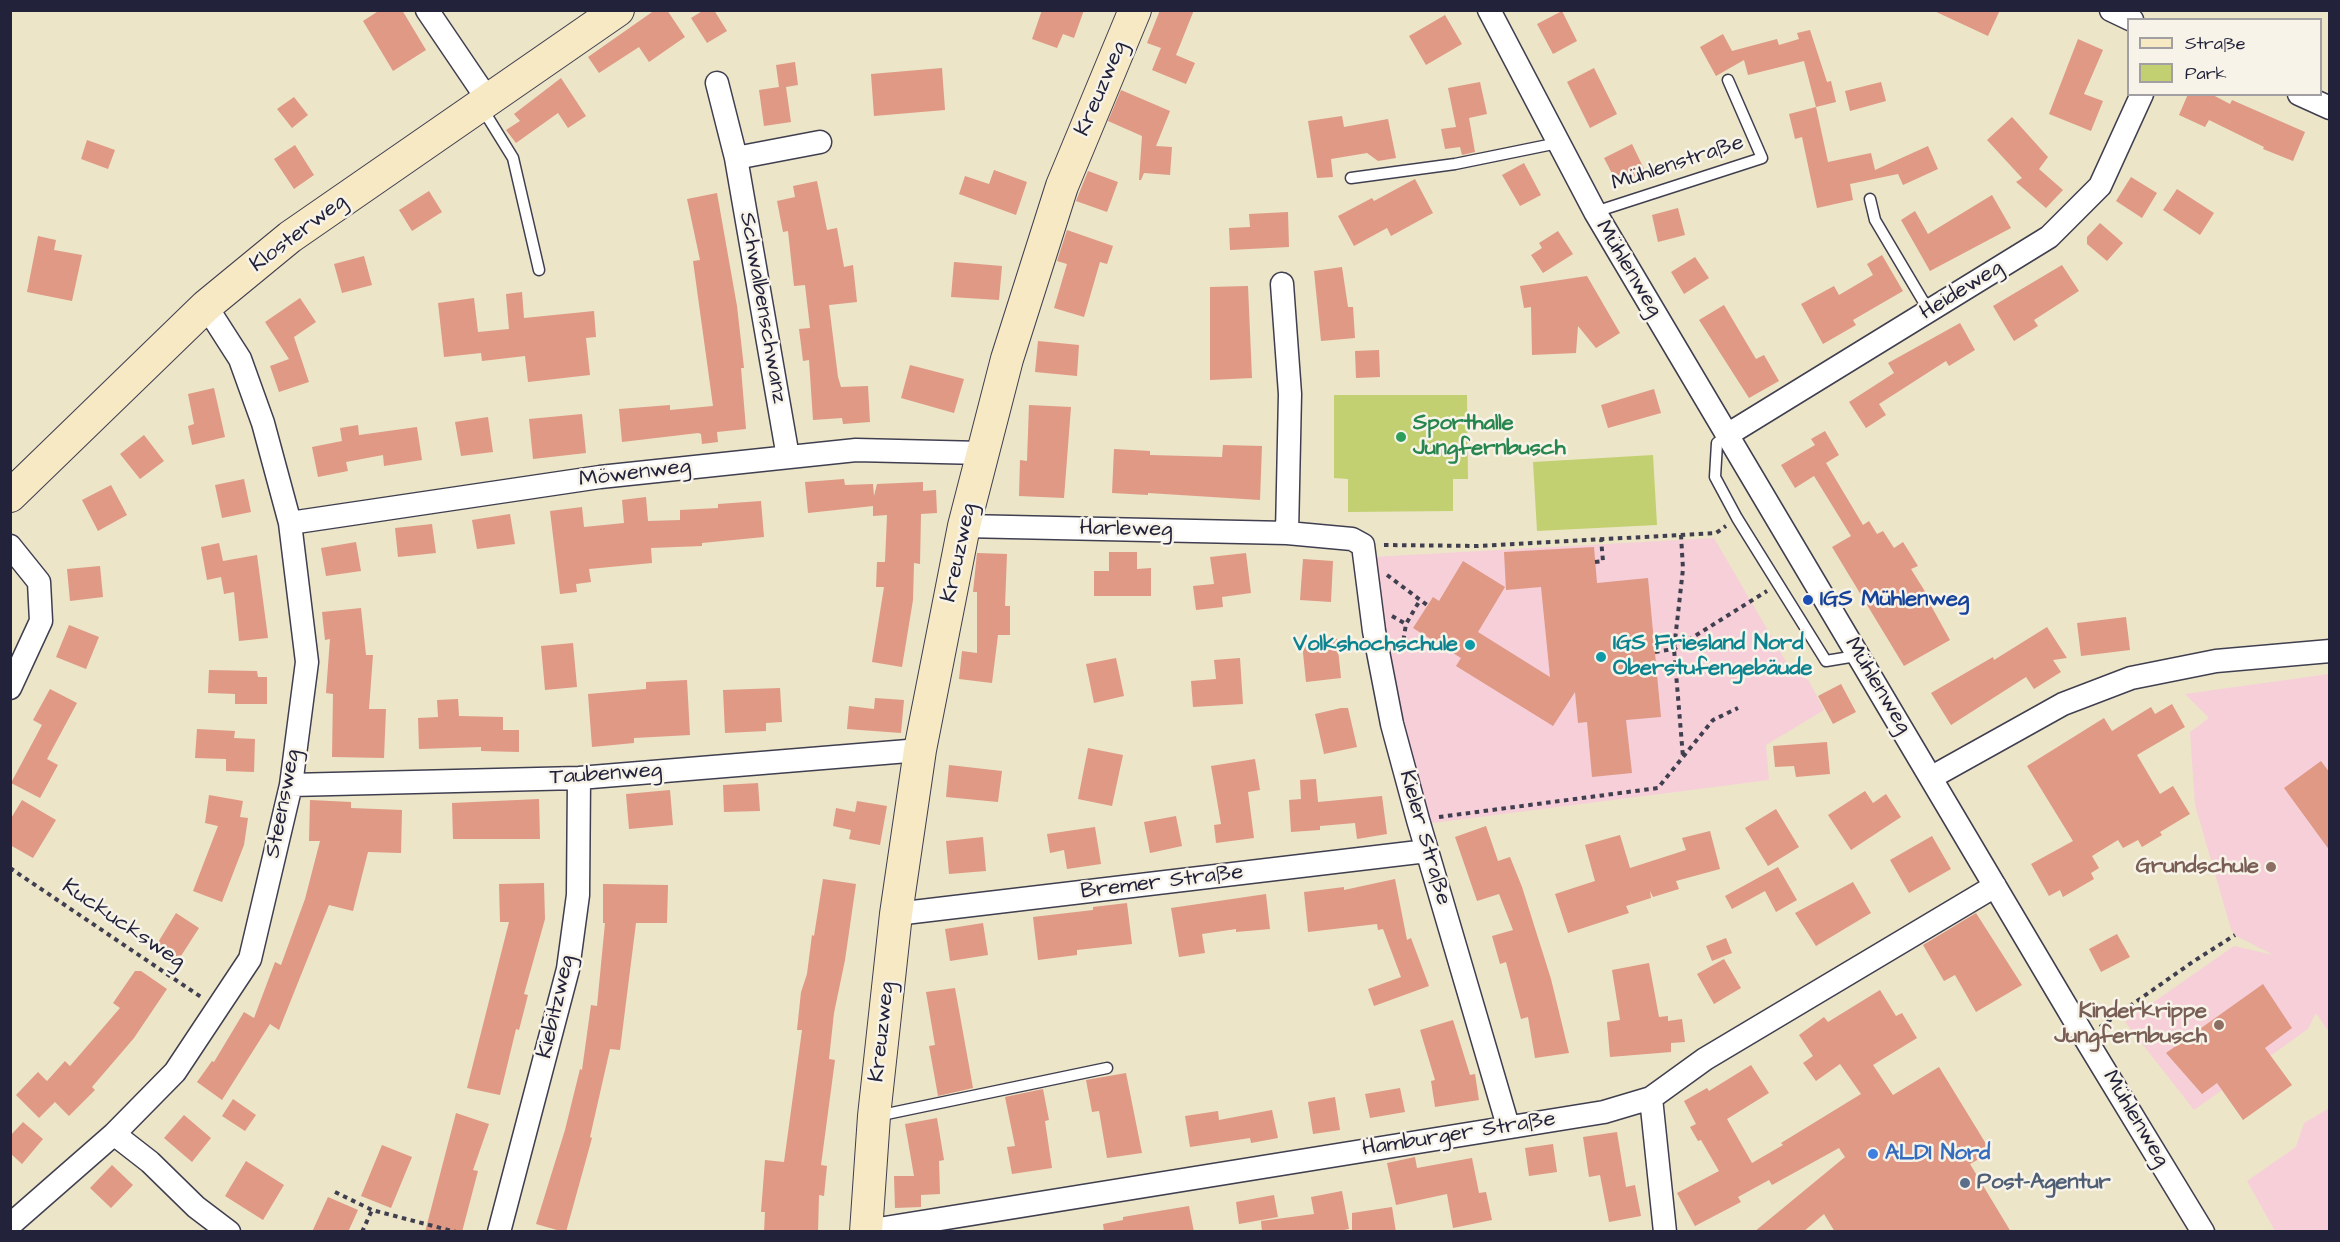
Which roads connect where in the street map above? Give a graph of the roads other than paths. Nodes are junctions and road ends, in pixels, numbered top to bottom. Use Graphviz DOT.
graph roads {
  1 [pos="427,10"];
  2 [pos="618,10"];
  3 [pos="1135,10"];
  4 [pos="1489,10"];
  5 [pos="2111,10"];
  6 [pos="2128,18"];
  7 [pos="1728,80"];
  8 [pos="717,83"];
  9 [pos="2141,96"];
  10 [pos="2303,96"];
  11 [pos="484,103"];
  12 [pos="2330,108"];
  13 [pos="820,142"];
  14 [pos="1558,143"];
  15 [pos="736,158"];
  16 [pos="1351,178"];
  17 [pos="1870,199"];
  18 [pos="1595,212"];
  19 [pos="539,270"];
  20 [pos="1282,284"];
  21 [pos="206,306"];
  22 [pos="1929,311"];
  23 [pos="1727,435"];
  24 [pos="982,453"];
  25 [pos="788,458"];
  26 [pos="10,496"];
  27 [pos="290,523"];
  28 [pos="964,526"];
  29 [pos="1287,533"];
  30 [pos="1363,545"];
  31 [pos="10,546"];
  32 [pos="2330,651"];
  33 [pos="1856,652"];
  34 [pos="10,688"];
  35 [pos="920,750"];
  36 [pos="1932,777"];
  37 [pos="579,778"];
  38 [pos="291,785"];
  39 [pos="1427,851"];
  40 [pos="1995,886"];
  41 [pos="896,914"];
  42 [pos="1107,1068"];
  43 [pos="1651,1098"];
  44 [pos="874,1116"];
  45 [pos="1508,1126"];
  46 [pos="114,1134"];
  47 [pos="10,1226"];
  48 [pos="866,1231"];
  49 [pos="229,1232"];
  50 [pos="499,1232"];
  51 [pos="1665,1232"];
  52 [pos="2203,1232"];
  1 -- 11 [label="street"];
  2 -- 11 [label="street, Klosterweg"];
  3 -- 24 [label="street, Kreuzweg"];
  4 -- 14 [label="street, Mühlenweg"];
  5 -- 6 [label="street"];
  7 -- 18 [label="lane, Mühlenstraße"];
  8 -- 15 [label="street, Schwalbenschwanz"];
  9 -- 22 [label="street, Heideweg"];
  10 -- 12 [label="street"];
  11 -- 19 [label="lane"];
  11 -- 21 [label="street, Klosterweg"];
  13 -- 15 [label="street"];
  14 -- 16 [label="lane"];
  14 -- 18 [label="street, Mühlenweg"];
  15 -- 25 [label="street, Schwalbenschwanz"];
  17 -- 22 [label="lane"];
  18 -- 23 [label="street, Mühlenweg"];
  20 -- 29 [label="street"];
  21 -- 26 [label="street, Klosterweg"];
  21 -- 27 [label="street, Steensweg"];
  22 -- 23 [label="street, Heideweg"];
  23 -- 33 [label="street, Mühlenweg"];
  23 -- 33 [label="lane"];
  24 -- 25 [label="street, Möwenweg"];
  24 -- 28 [label="street, Kreuzweg"];
  25 -- 27 [label="street, Möwenweg"];
  27 -- 38 [label="street, Steensweg"];
  28 -- 29 [label="street, Harleweg"];
  28 -- 35 [label="street, Kreuzweg"];
  29 -- 30 [label="street, Harleweg"];
  30 -- 39 [label="street, Kieler Straße"];
  31 -- 34 [label="street"];
  32 -- 36 [label="street"];
  33 -- 36 [label="street, Mühlenweg"];
  35 -- 37 [label="street, Taubenweg"];
  35 -- 41 [label="street, Kreuzweg"];
  36 -- 40 [label="street, Mühlenweg"];
  37 -- 38 [label="street, Taubenweg"];
  37 -- 50 [label="street, Kiebitzweg"];
  38 -- 46 [label="street, Steensweg"];
  39 -- 41 [label="street, Bremer Straße"];
  39 -- 45 [label="street, Kieler Straße"];
  40 -- 43 [label="street, Hamburger Straße"];
  40 -- 52 [label="street, Mühlenweg"];
  41 -- 44 [label="street, Kreuzweg"];
  42 -- 44 [label="lane, Kreuzweg"];
  43 -- 45 [label="street, Hamburger Straße"];
  43 -- 51 [label="street"];
  44 -- 48 [label="street, Kreuzweg"];
  45 -- 48 [label="street, Hamburger Straße"];
  46 -- 47 [label="street, Steensweg"];
  46 -- 49 [label="street"];
}
